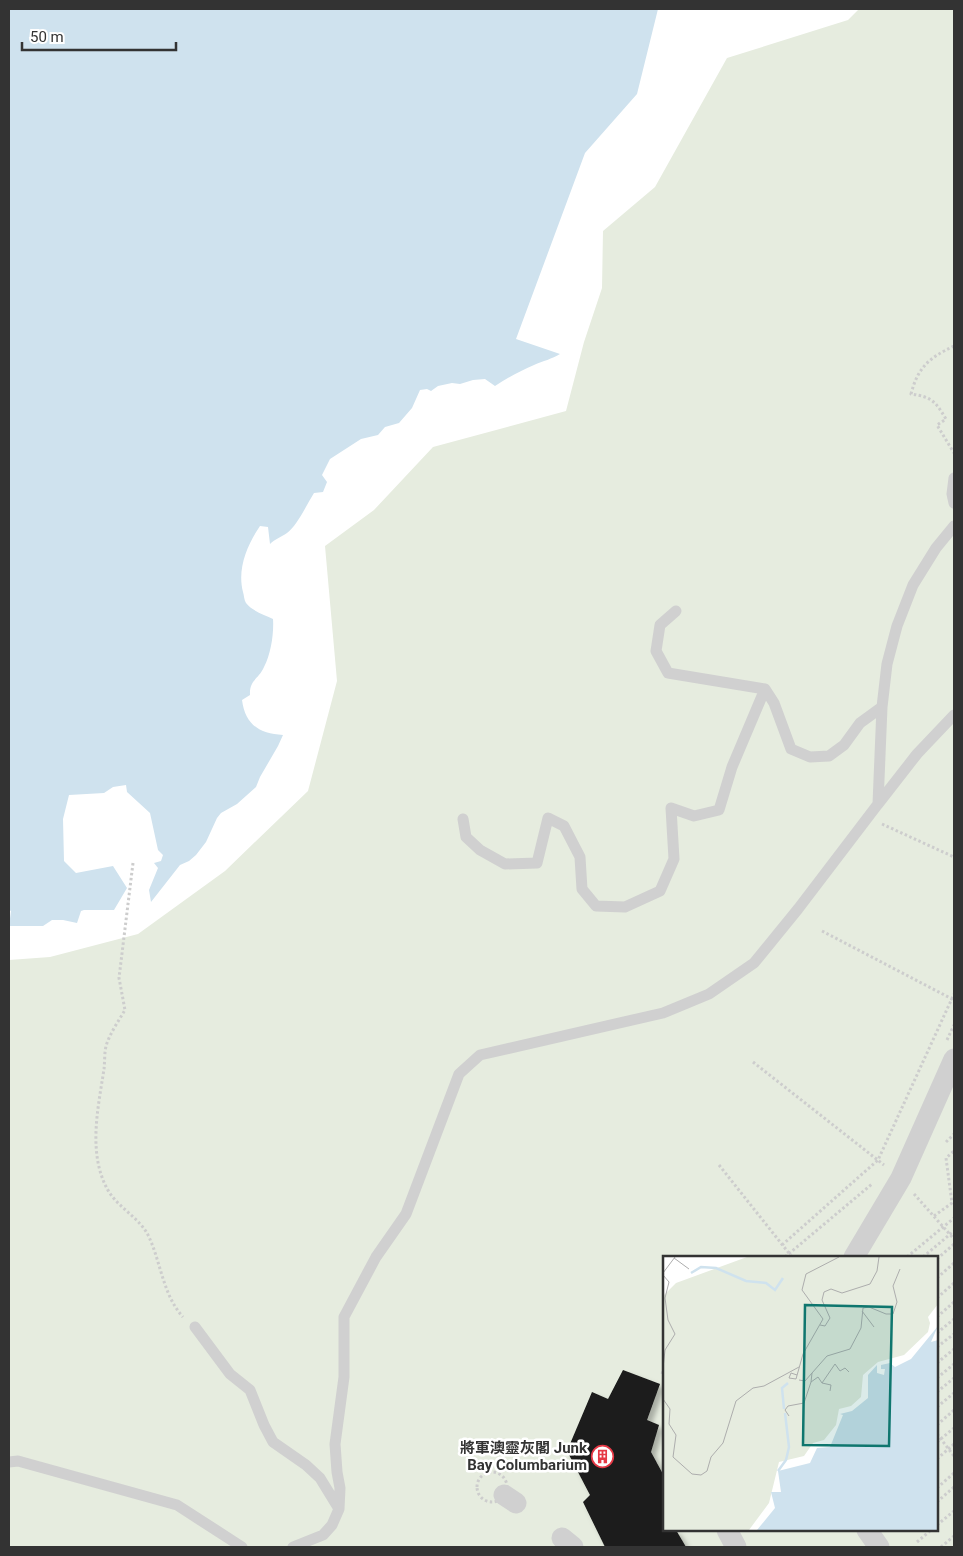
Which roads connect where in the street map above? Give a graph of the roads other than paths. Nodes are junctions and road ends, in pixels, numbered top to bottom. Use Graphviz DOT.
graph roads {
  1 [pos="954,478"];
  2 [pos="954,503"];
  3 [pos="954,526"];
  4 [pos="676,611"];
  5 [pos="765,689"];
  6 [pos="882,707"];
  7 [pos="954,715"];
  8 [pos="878,804"];
  9 [pos="463,819"];
  10 [pos="950,1051"];
  11 [pos="855,1256"];
  12 [pos="195,1327"];
  13 [pos="9,1462"];
  14 [pos="339,1509"];
  15 [pos="728,1531"];
  16 [pos="868,1531"];
  17 [pos="242,1547"];
  18 [pos="293,1547"];
  19 [pos="736,1547"];
  20 [pos="879,1547"];
  1 -- 2 [label="lane"];
  3 -- 6 [label="lane"];
  4 -- 5 [label="lane"];
  5 -- 6 [label="lane"];
  5 -- 9 [label="lane"];
  6 -- 8 [label="lane"];
  7 -- 8 [label="lane"];
  8 -- 14 [label="lane"];
  10 -- 11 [label="street"];
  12 -- 14 [label="lane"];
  13 -- 17 [label="lane"];
  14 -- 18 [label="lane"];
  15 -- 19 [label="street"];
  16 -- 20 [label="street"];
}
